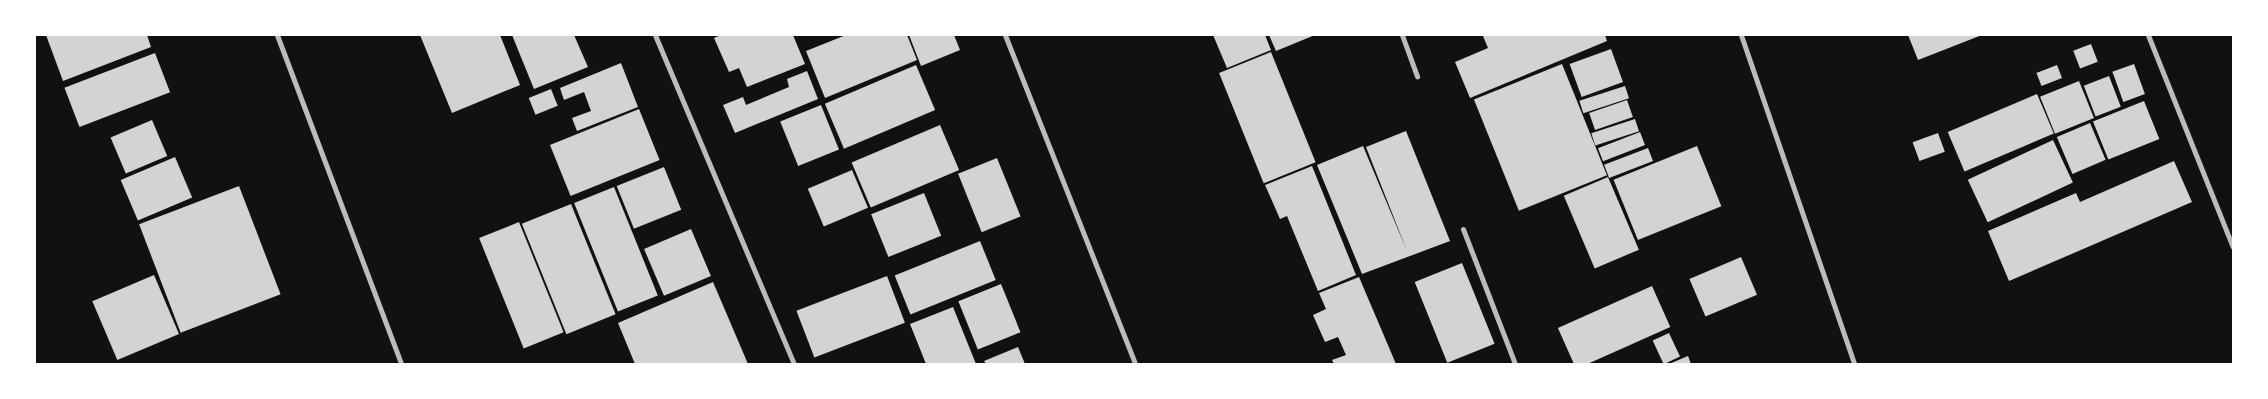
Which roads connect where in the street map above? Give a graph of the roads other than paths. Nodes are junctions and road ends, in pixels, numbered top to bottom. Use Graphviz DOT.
graph roads {
  1 [pos="277,35"];
  2 [pos="655,35"];
  3 [pos="1005,35"];
  4 [pos="1402,35"];
  5 [pos="1741,35"];
  6 [pos="2148,35"];
  7 [pos="1417,76"];
  8 [pos="1463,229"];
  9 [pos="2233,247"];
  10 [pos="401,364"];
  11 [pos="794,364"];
  12 [pos="1135,364"];
  13 [pos="1515,364"];
  14 [pos="1854,364"];
  1 -- 10 [label="street"];
  2 -- 11 [label="street"];
  3 -- 12 [label="street"];
  4 -- 7 [label="street"];
  5 -- 14 [label="street"];
  6 -- 9 [label="street"];
  8 -- 13 [label="street"];
}
